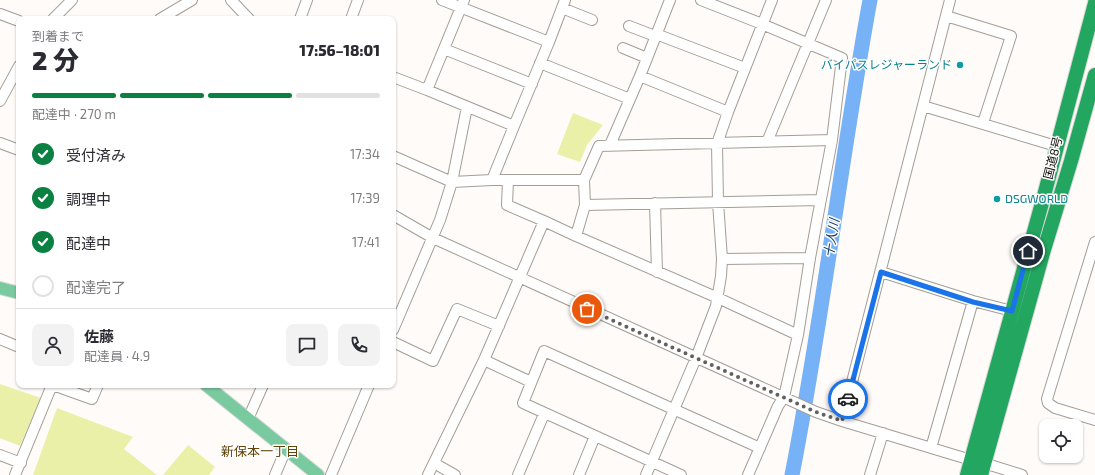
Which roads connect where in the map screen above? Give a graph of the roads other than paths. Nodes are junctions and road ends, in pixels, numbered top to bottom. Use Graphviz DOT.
graph roads {
  1 [pos="72,0"];
  2 [pos="192,0"];
  3 [pos="231,0"];
  4 [pos="307,0"];
  5 [pos="358,0"];
  6 [pos="442,0"];
  7 [pos="670,0"];
  8 [pos="701,0"];
  9 [pos="772,0"];
  10 [pos="826,0"];
  11 [pos="950,0"];
  12 [pos="1095,3"];
  13 [pos="462,4"];
  14 [pos="563,4"];
  15 [pos="0,14"];
  16 [pos="56,16"];
  17 [pos="165,16"];
  18 [pos="246,16"];
  19 [pos="301,16"];
  20 [pos="352,16"];
  21 [pos="946,16"];
  22 [pos="16,20"];
  23 [pos="592,20"];
  24 [pos="762,24"];
  25 [pos="629,26"];
  26 [pos="656,35"];
  27 [pos="549,42"];
  28 [pos="808,43"];
  29 [pos="623,48"];
  30 [pos="444,49"];
  31 [pos="647,58"];
  32 [pos="540,63"];
  33 [pos="745,68"];
  34 [pos="16,72"];
  35 [pos="1095,75"];
  36 [pos="640,76"];
  37 [pos="396,79"];
  38 [pos="532,84"];
  39 [pos="427,90"];
  40 [pos="630,99"];
  41 [pos="0,102"];
  42 [pos="923,106"];
  43 [pos="467,107"];
  44 [pos="728,112"];
  45 [pos="983,123"];
  46 [pos="514,126"];
  47 [pos="832,140"];
  48 [pos="767,142"];
  49 [pos="0,143"];
  50 [pos="718,144"];
  51 [pos="610,146"];
  52 [pos="1056,146"];
  53 [pos="16,149"];
  54 [pos="396,157"];
  55 [pos="492,180"];
  56 [pos="508,180"];
  57 [pos="584,180"];
  58 [pos="452,182"];
  59 [pos="820,200"];
  60 [pos="718,202"];
  61 [pos="656,203"];
  62 [pos="585,205"];
  63 [pos="396,217"];
  64 [pos="544,222"];
  65 [pos="576,236"];
  66 [pos="433,238"];
  67 [pos="1095,242"];
  68 [pos="810,258"];
  69 [pos="722,259"];
  70 [pos="657,272"];
  71 [pos="881,272"];
  72 [pos="519,278"];
  73 [pos="0,288"];
  74 [pos="16,292"];
  75 [pos="718,298"];
  76 [pos="973,302"];
  77 [pos="1012,311"];
  78 [pos="396,323"];
  79 [pos="499,326"];
  80 [pos="798,335"];
  81 [pos="0,340"];
  82 [pos="396,343"];
  83 [pos="16,346"];
  84 [pos="696,358"];
  85 [pos="484,360"];
  86 [pos="531,382"];
  87 [pos="52,388"];
  88 [pos="61,388"];
  89 [pos="97,388"];
  90 [pos="210,388"];
  91 [pos="262,388"];
  92 [pos="368,388"];
  93 [pos="784,397"];
  94 [pos="674,409"];
  95 [pos="544,414"];
  96 [pos="248,419"];
  97 [pos="1095,420"];
  98 [pos="842,421"];
  99 [pos="883,433"];
  100 [pos="595,436"];
  101 [pos="760,448"];
  102 [pos="931,448"];
  103 [pos="286,449"];
  104 [pos="0,454"];
  105 [pos="21,462"];
  106 [pos="652,462"];
  107 [pos="434,463"];
  108 [pos="979,466"];
  109 [pos="15,475"];
  110 [pos="275,475"];
  111 [pos="318,475"];
  112 [pos="330,475"];
  113 [pos="428,475"];
  114 [pos="455,475"];
  115 [pos="518,475"];
  116 [pos="579,475"];
  117 [pos="646,475"];
  118 [pos="682,475"];
  119 [pos="748,475"];
  120 [pos="870,475"];
  121 [pos="967,475"];
  122 [pos="1022,475"];
  1 -- 16 [label="street"];
  2 -- 17 [label="street"];
  3 -- 18 [label="street"];
  4 -- 19 [label="street"];
  5 -- 20 [label="street"];
  6 -- 13 [label="street"];
  7 -- 26 [label="street"];
  8 -- 24 [label="street"];
  9 -- 24 [label="street"];
  10 -- 28 [label="street"];
  11 -- 21 [label="street"];
  12 -- 52 [label="highway, 国道8号"];
  13 -- 27 [label="street"];
  13 -- 30 [label="street"];
  14 -- 23 [label="street"];
  14 -- 27 [label="street"];
  15 -- 22 [label="street"];
  21 -- 42 [label="street"];
  21 -- 45 [label="street"];
  24 -- 28 [label="street"];
  24 -- 33 [label="street"];
  25 -- 26 [label="street"];
  26 -- 31 [label="street"];
  26 -- 33 [label="street"];
  27 -- 32 [label="street"];
  28 -- 47 [label="street"];
  28 -- 48 [label="street"];
  29 -- 31 [label="street"];
  30 -- 38 [label="street"];
  30 -- 39 [label="street"];
  31 -- 36 [label="street"];
  32 -- 38 [label="street"];
  32 -- 40 [label="street"];
  33 -- 44 [label="street"];
  34 -- 41 [label="street"];
  35 -- 108 [label="highway, 国道8号"];
  36 -- 40 [label="street"];
  36 -- 44 [label="street"];
  37 -- 39 [label="street"];
  38 -- 46 [label="street"];
  39 -- 43 [label="street"];
  40 -- 51 [label="street"];
  42 -- 45 [label="street"];
  42 -- 71 [label="street"];
  43 -- 46 [label="street"];
  43 -- 58 [label="street"];
  44 -- 50 [label="street"];
  45 -- 52 [label="street"];
  46 -- 55 [label="street"];
  47 -- 48 [label="street"];
  47 -- 59 [label="street"];
  48 -- 50 [label="street"];
  49 -- 53 [label="street"];
  50 -- 51 [label="street"];
  50 -- 60 [label="street"];
  51 -- 57 [label="street"];
  52 -- 77 [label="highway, 国道8号"];
  54 -- 58 [label="street"];
  55 -- 56 [label="street"];
  55 -- 58 [label="street"];
  56 -- 57 [label="street"];
  56 -- 64 [label="street"];
  57 -- 62 [label="street"];
  58 -- 66 [label="street"];
  59 -- 60 [label="street"];
  59 -- 68 [label="street"];
  60 -- 61 [label="street"];
  60 -- 69 [label="street"];
  61 -- 62 [label="street"];
  61 -- 70 [label="street"];
  62 -- 65 [label="street"];
  63 -- 66 [label="street"];
  64 -- 65 [label="street"];
  64 -- 72 [label="street"];
  65 -- 70 [label="street"];
  66 -- 72 [label="street"];
  66 -- 78 [label="street"];
  67 -- 97 [label="street"];
  68 -- 69 [label="street"];
  68 -- 80 [label="street"];
  69 -- 75 [label="street"];
  70 -- 75 [label="street"];
  71 -- 76 [label="street"];
  71 -- 98 [label="street"];
  72 -- 79 [label="street"];
  72 -- 84 [label="street"];
  73 -- 74 [label="main road"];
  75 -- 80 [label="street"];
  75 -- 84 [label="street"];
  76 -- 77 [label="street"];
  76 -- 102 [label="street"];
  77 -- 108 [label="highway, 国道8号"];
  79 -- 82 [label="street"];
  79 -- 85 [label="street"];
  80 -- 93 [label="street"];
  81 -- 83 [label="street"];
  84 -- 93 [label="street"];
  84 -- 94 [label="street"];
  85 -- 86 [label="street"];
  85 -- 107 [label="street"];
  86 -- 94 [label="street"];
  86 -- 95 [label="street"];
  87 -- 105 [label="street"];
  88 -- 89 [label="street"];
  90 -- 96 [label="main road"];
  91 -- 96 [label="street"];
  92 -- 112 [label="street"];
  93 -- 98 [label="street"];
  93 -- 101 [label="street"];
  94 -- 101 [label="street"];
  94 -- 106 [label="street"];
  95 -- 100 [label="street"];
  95 -- 115 [label="street"];
  96 -- 103 [label="main road"];
  98 -- 99 [label="street"];
  99 -- 102 [label="street"];
  99 -- 120 [label="street"];
  100 -- 106 [label="street"];
  100 -- 116 [label="street"];
  101 -- 119 [label="street"];
  102 -- 108 [label="street"];
  103 -- 110 [label="street"];
  103 -- 111 [label="main road"];
  104 -- 105 [label="street"];
  105 -- 109 [label="street"];
  106 -- 117 [label="street"];
  106 -- 118 [label="street"];
  107 -- 113 [label="street"];
  107 -- 114 [label="street"];
  108 -- 121 [label="highway, 国道8号"];
  108 -- 122 [label="street"];
}
